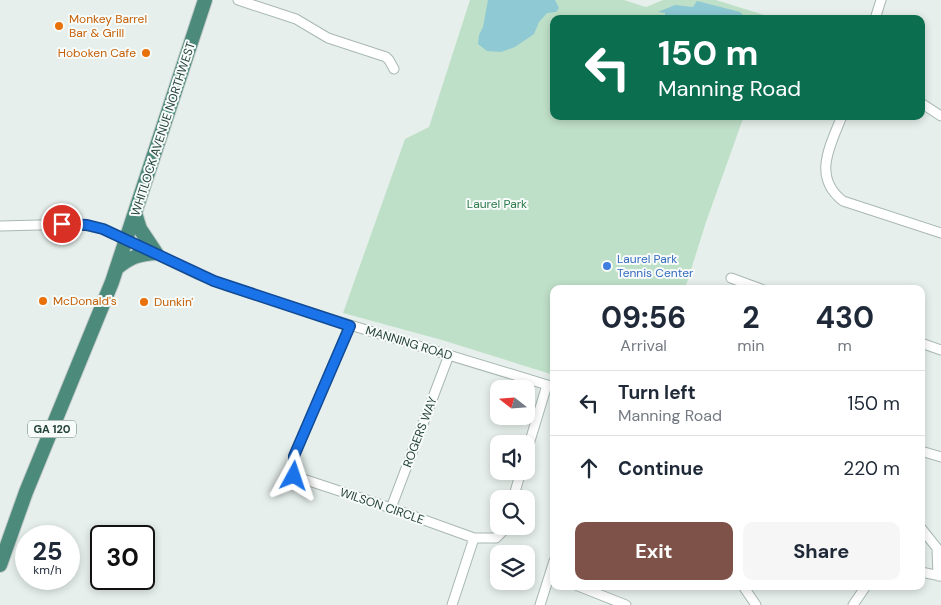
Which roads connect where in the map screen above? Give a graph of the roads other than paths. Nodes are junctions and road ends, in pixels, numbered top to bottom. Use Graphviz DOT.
graph roads {
  1 [pos="205,0"];
  2 [pos="238,0"];
  3 [pos="881,0"];
  4 [pos="876,15"];
  5 [pos="394,69"];
  6 [pos="925,106"];
  7 [pos="941,116"];
  8 [pos="840,120"];
  9 [pos="135,213"];
  10 [pos="0,226"];
  11 [pos="941,234"];
  12 [pos="127,239"];
  13 [pos="156,253"];
  14 [pos="117,268"];
  15 [pos="731,278"];
  16 [pos="750,285"];
  17 [pos="350,326"];
  18 [pos="925,344"];
  19 [pos="941,350"];
  20 [pos="449,355"];
  21 [pos="550,386"];
  22 [pos="533,435"];
  23 [pos="925,452"];
  24 [pos="941,457"];
  25 [pos="391,508"];
  26 [pos="925,533"];
  27 [pos="499,535"];
  28 [pos="474,538"];
  29 [pos="0,565"];
  30 [pos="925,573"];
  31 [pos="940,576"];
  32 [pos="550,581"];
  33 [pos="588,590"];
  34 [pos="745,590"];
  35 [pos="863,590"];
  36 [pos="752,603"];
  37 [pos="452,605"];
  38 [pos="540,605"];
  39 [pos="626,605"];
  40 [pos="853,605"];
  1 -- 9 [label="highway, WHITLOCK AVENUE NORTHWEST / GA 120"];
  2 -- 5 [label="street"];
  3 -- 4 [label="street"];
  6 -- 7 [label="street"];
  8 -- 11 [label="street"];
  9 -- 12 [label="highway, WHITLOCK AVENUE NORTHWEST / GA 120"];
  9 -- 13 [label="highway"];
  10 -- 12 [label="street, MANNING ROAD"];
  12 -- 13 [label="street, MANNING ROAD"];
  12 -- 14 [label="highway, WHITLOCK AVENUE NORTHWEST / GA 120"];
  13 -- 14 [label="highway"];
  13 -- 17 [label="street, MANNING ROAD"];
  14 -- 29 [label="highway, WHITLOCK AVENUE NORTHWEST / GA 120"];
  15 -- 16 [label="street"];
  17 -- 20 [label="street, MANNING ROAD"];
  17 -- 25 [label="street, WILSON CIRCLE"];
  18 -- 19 [label="street"];
  20 -- 21 [label="street, MANNING ROAD"];
  20 -- 25 [label="street, ROGERS WAY"];
  21 -- 22 [label="street"];
  23 -- 24 [label="street"];
  25 -- 28 [label="street, WILSON CIRCLE"];
  26 -- 31 [label="street"];
  27 -- 28 [label="street, WILSON CIRCLE"];
  28 -- 37 [label="street"];
  30 -- 31 [label="street"];
  32 -- 38 [label="street"];
  33 -- 39 [label="street"];
  34 -- 36 [label="street"];
  35 -- 40 [label="street"];
}
